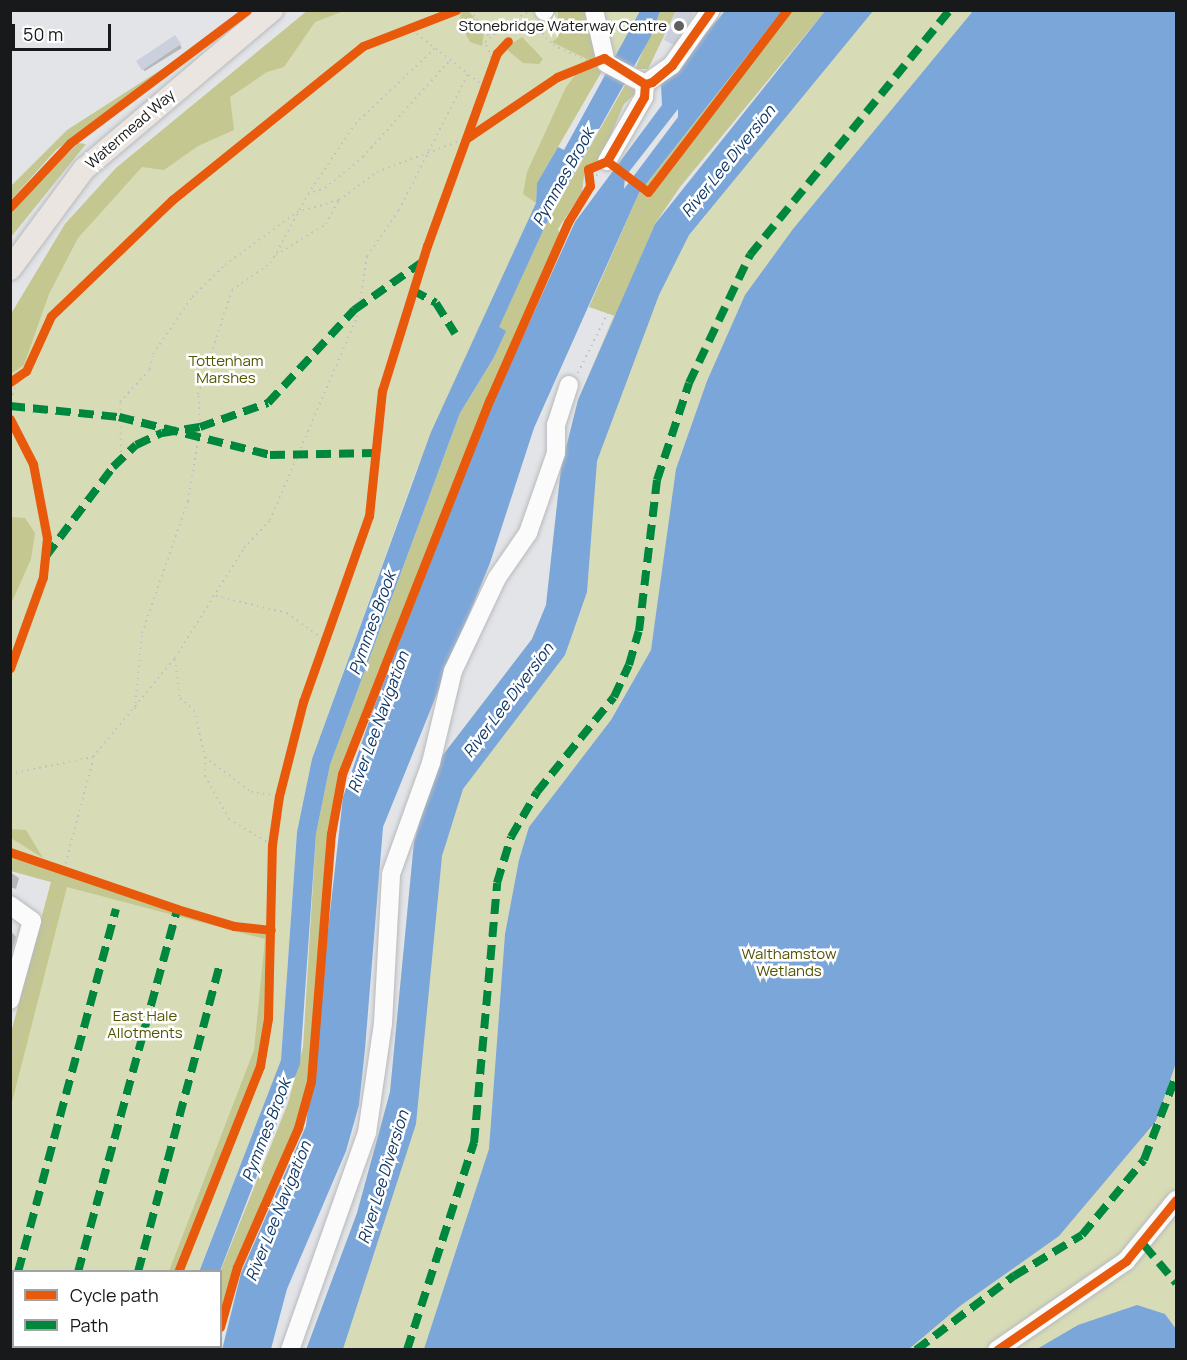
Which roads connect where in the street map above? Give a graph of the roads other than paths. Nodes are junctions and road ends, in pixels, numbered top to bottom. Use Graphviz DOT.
graph roads {
  1 [pos="272,10"];
  2 [pos="594,10"];
  3 [pos="711,10"];
  4 [pos="638,81"];
  5 [pos="608,161"];
  6 [pos="10,269"];
  7 [pos="570,385"];
  8 [pos="10,905"];
  9 [pos="10,1000"];
  10 [pos="1176,1200"];
  11 [pos="290,1350"];
  12 [pos="997,1350"];
  1 -- 6 [label="main road, Watermead Way"];
  2 -- 4 [label="lane"];
  3 -- 4 [label="lane"];
  4 -- 5 [label="lane"];
  7 -- 11 [label="lane"];
  8 -- 9 [label="lane"];
  10 -- 12 [label="lane"];
}
